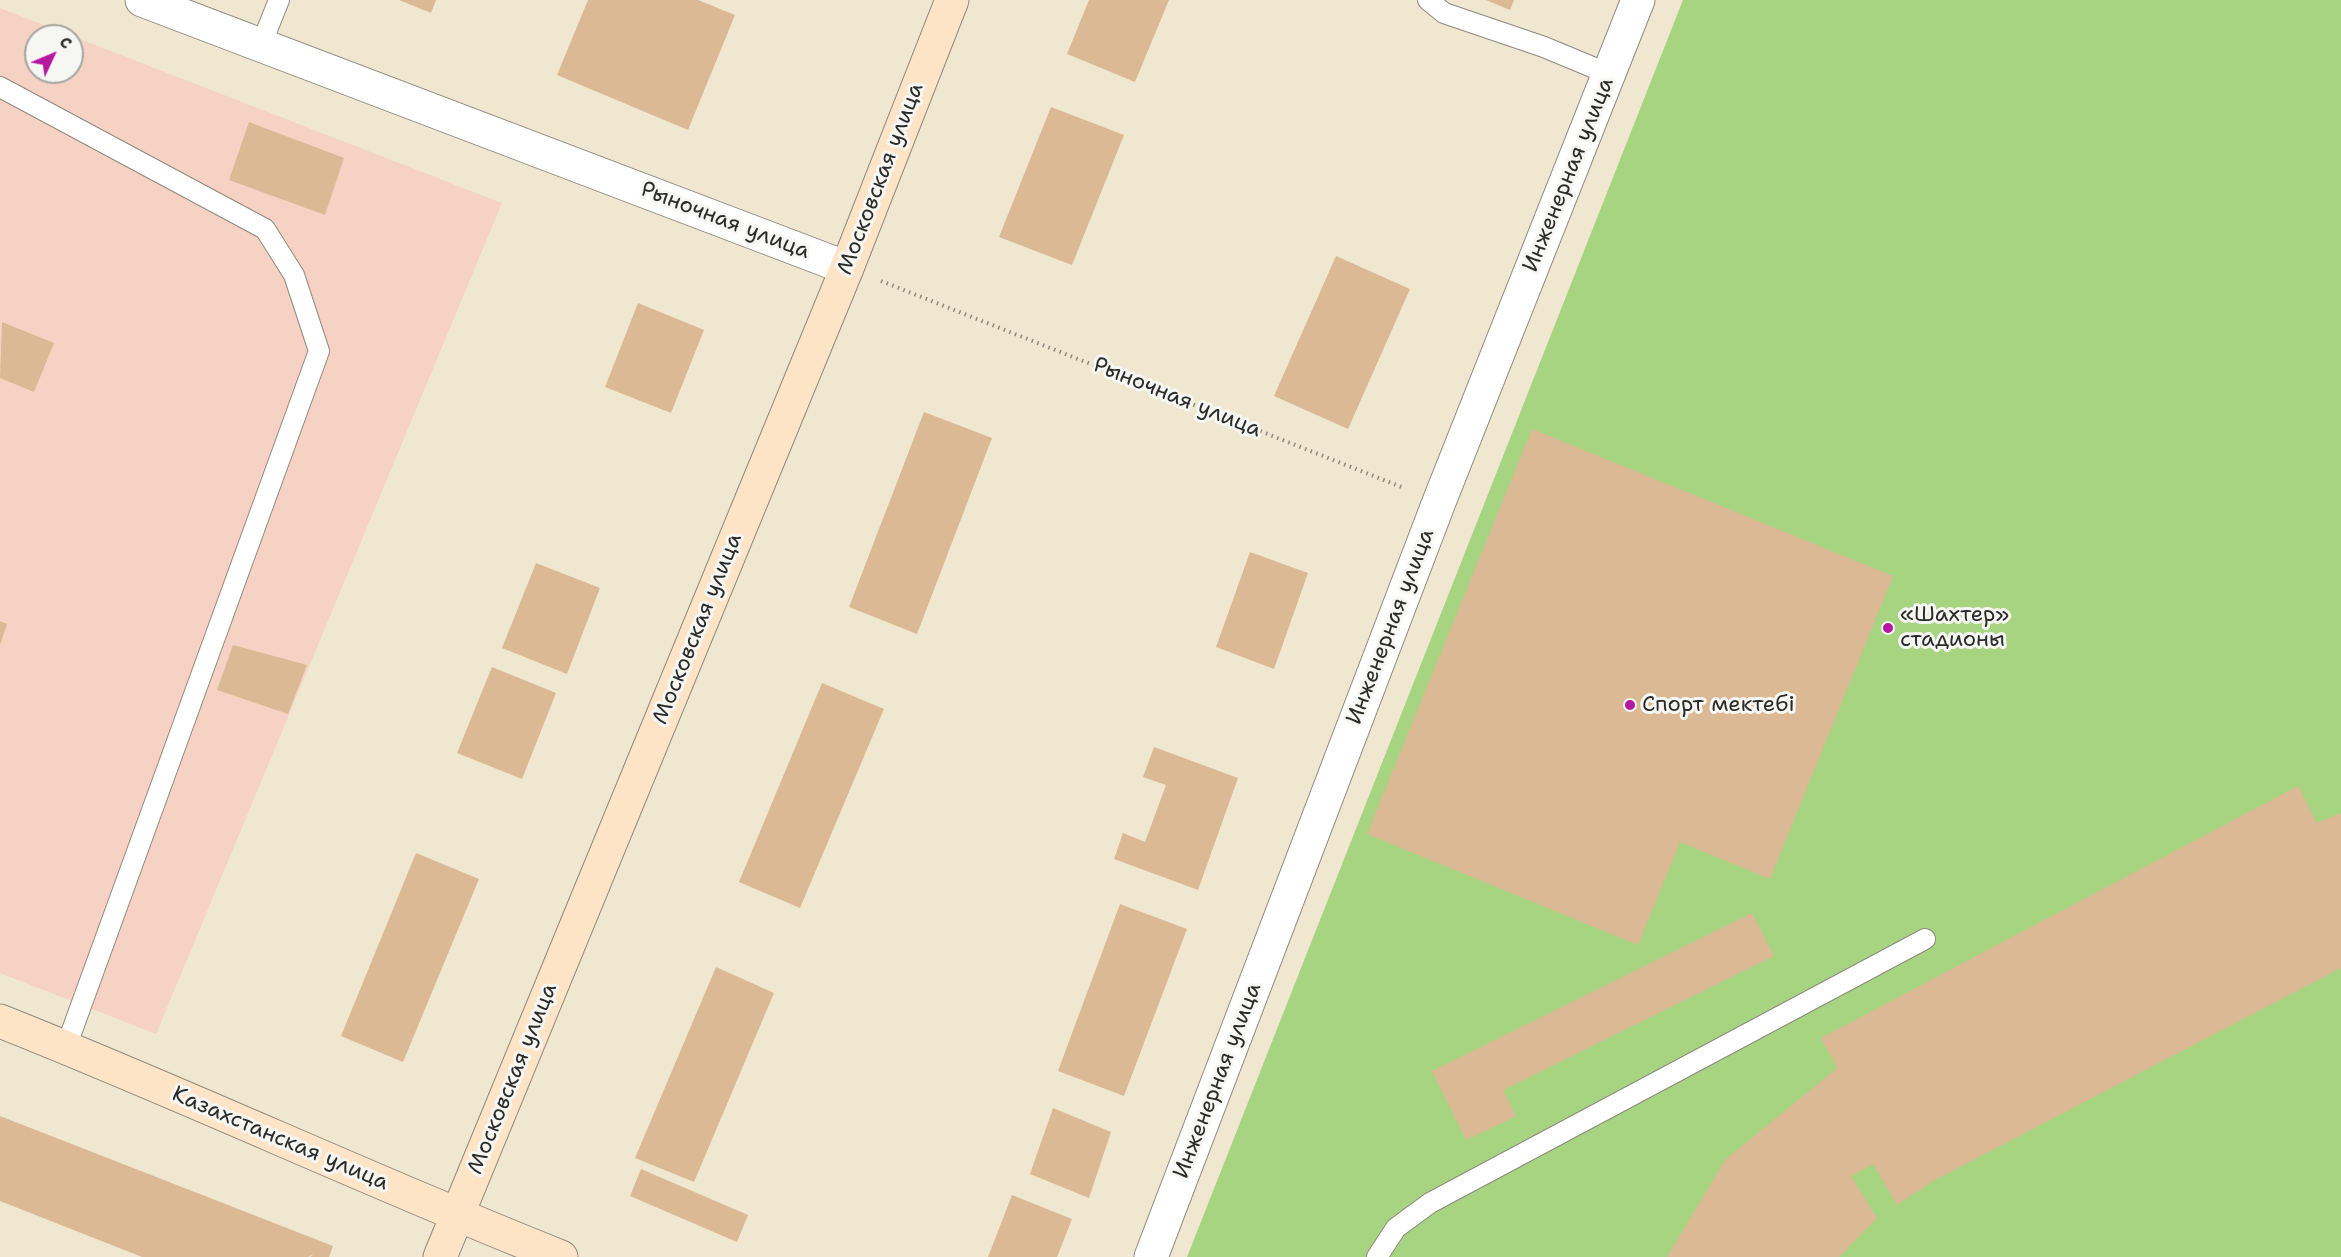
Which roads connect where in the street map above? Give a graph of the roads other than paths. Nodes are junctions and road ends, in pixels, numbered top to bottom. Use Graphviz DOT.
graph roads {
  1 [pos="142,0"];
  2 [pos="279,0"];
  3 [pos="952,0"];
  4 [pos="1428,0"];
  5 [pos="1638,0"];
  6 [pos="261,45"];
  7 [pos="1609,74"];
  8 [pos="0,87"];
  9 [pos="847,268"];
  10 [pos="1924,939"];
  11 [pos="0,1021"];
  12 [pos="66,1047"];
  13 [pos="456,1215"];
  14 [pos="440,1257"];
  15 [pos="561,1257"];
  16 [pos="1151,1257"];
  17 [pos="1377,1257"];
  1 -- 6 [label="street, Рыночная улица"];
  2 -- 6 [label="lane"];
  3 -- 9 [label="street, Московская улица"];
  4 -- 7 [label="lane"];
  5 -- 7 [label="street, Инженерная улица"];
  6 -- 9 [label="street, Рыночная улица"];
  7 -- 16 [label="street, Инженерная улица"];
  8 -- 12 [label="lane"];
  9 -- 13 [label="street, Московская улица"];
  10 -- 17 [label="lane"];
  11 -- 12 [label="street, Казахстанская улица"];
  12 -- 13 [label="street, Казахстанская улица"];
  13 -- 14 [label="street, Московская улица"];
  13 -- 15 [label="street, Казахстанская улица"];
}
